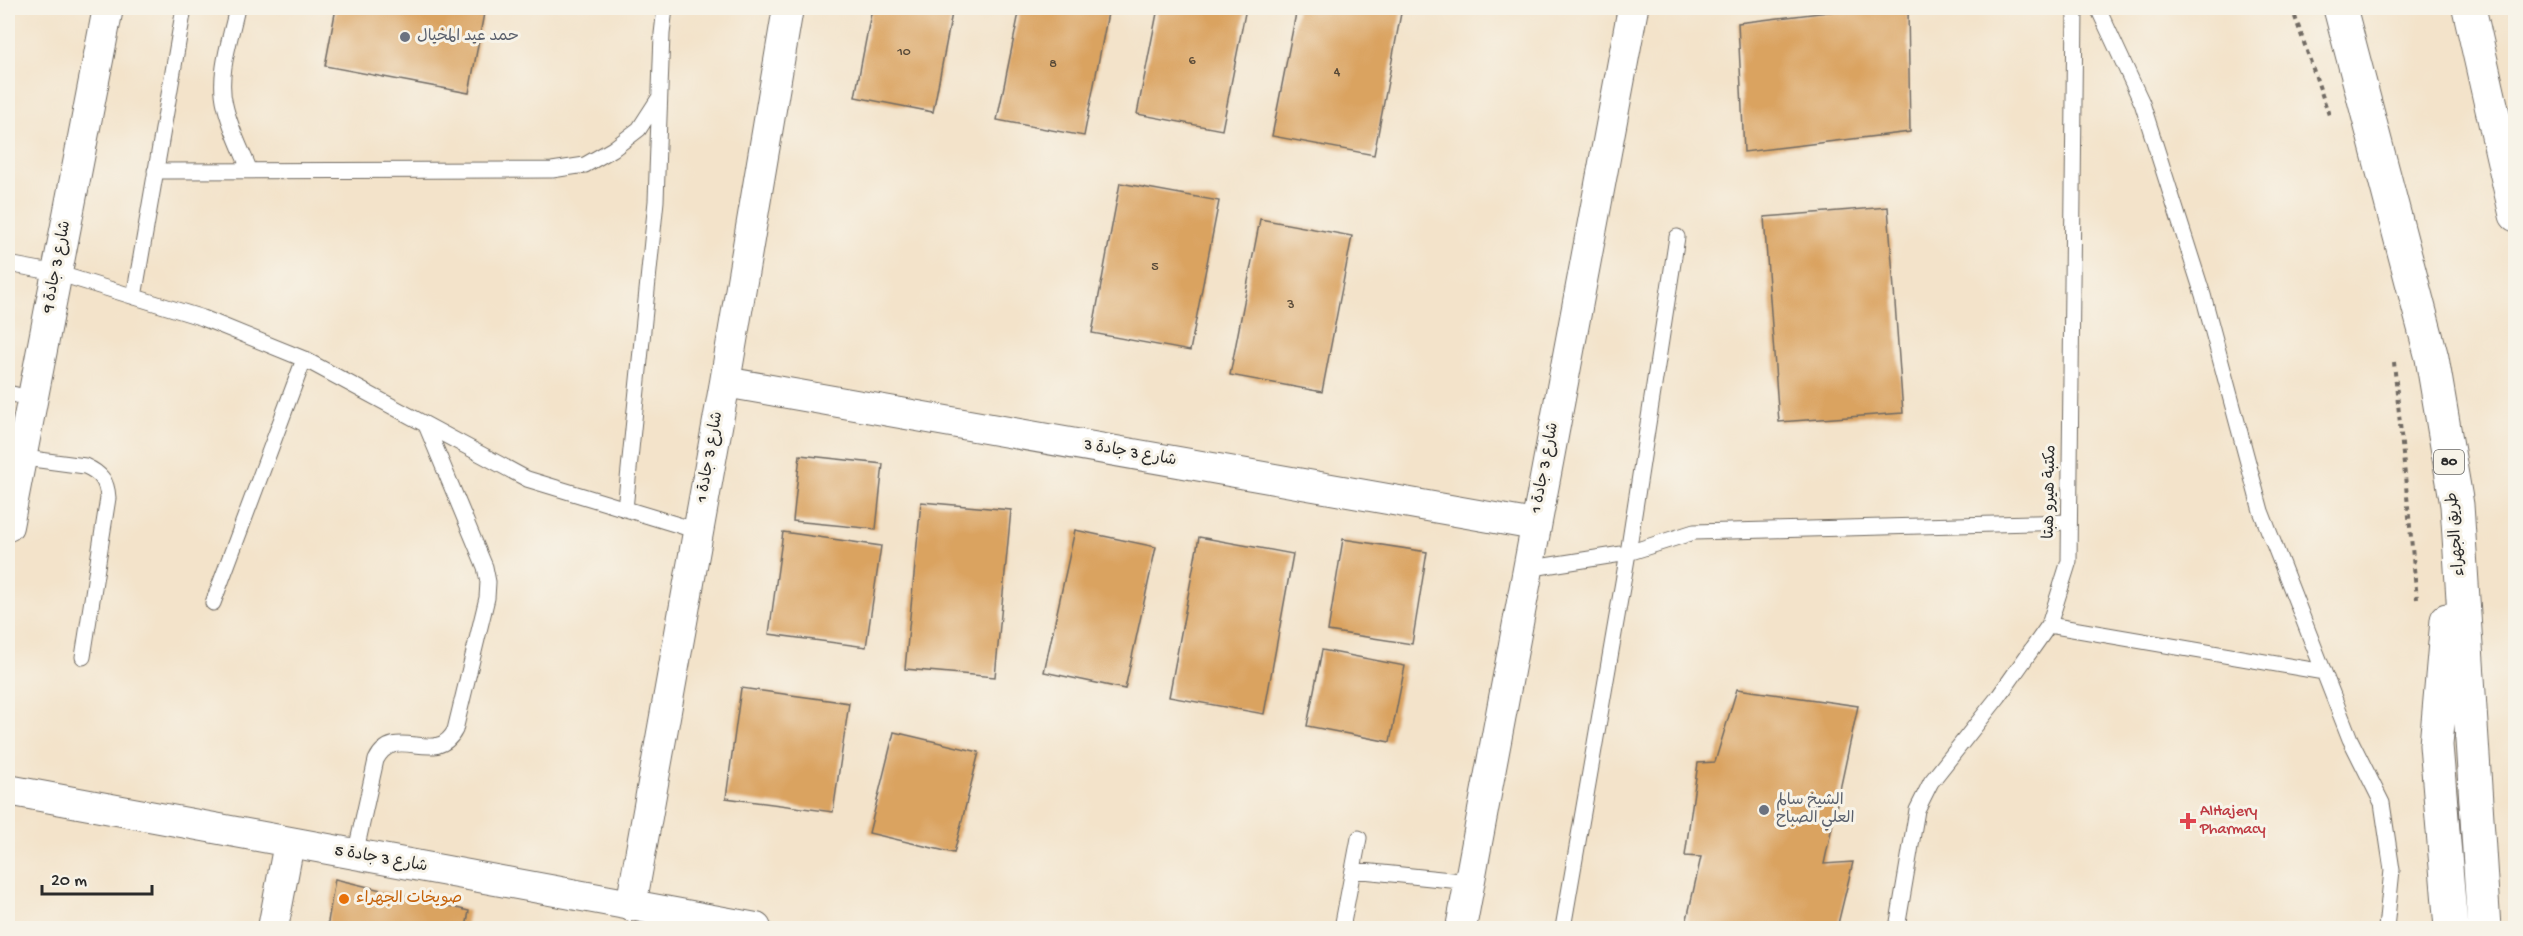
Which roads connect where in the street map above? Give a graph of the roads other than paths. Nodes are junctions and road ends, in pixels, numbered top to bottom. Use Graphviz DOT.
graph roads {
  1 [pos="108,8"];
  2 [pos="184,8"];
  3 [pos="237,8"];
  4 [pos="665,8"];
  5 [pos="788,8"];
  6 [pos="1633,8"];
  7 [pos="2075,8"];
  8 [pos="2098,8"];
  9 [pos="2340,8"];
  10 [pos="2469,8"];
  11 [pos="659,98"];
  12 [pos="155,171"];
  13 [pos="250,171"];
  14 [pos="2516,215"];
  15 [pos="1677,237"];
  16 [pos="8,264"];
  17 [pos="57,273"];
  18 [pos="134,297"];
  19 [pos="304,359"];
  20 [pos="725,382"];
  21 [pos="20,396"];
  22 [pos="426,425"];
  23 [pos="14,458"];
  24 [pos="2457,505"];
  25 [pos="625,509"];
  26 [pos="2069,522"];
  27 [pos="1535,525"];
  28 [pos="8,526"];
  29 [pos="698,531"];
  30 [pos="1628,553"];
  31 [pos="1526,569"];
  32 [pos="213,603"];
  33 [pos="2049,625"];
  34 [pos="83,657"];
  35 [pos="2324,672"];
  36 [pos="8,790"];
  37 [pos="1359,838"];
  38 [pos="289,843"];
  39 [pos="355,855"];
  40 [pos="1353,870"];
  41 [pos="1470,882"];
  42 [pos="631,906"];
  43 [pos="273,928"];
  44 [pos="756,928"];
  45 [pos="1342,928"];
  46 [pos="1461,928"];
  47 [pos="1563,928"];
  48 [pos="1897,928"];
  49 [pos="2386,928"];
  50 [pos="2451,928"];
  51 [pos="2484,928"];
  1 -- 17 [label="street, شارع 3 جادة 9"];
  2 -- 12 [label="lane"];
  3 -- 13 [label="lane"];
  4 -- 11 [label="lane"];
  5 -- 20 [label="street, شارع 3 جادة 1"];
  6 -- 27 [label="street, شارع 3 جادة 1"];
  7 -- 26 [label="lane, مكتبة هيرو هبتا"];
  8 -- 35 [label="lane"];
  9 -- 24 [label="highway, طريق الجهراء / 80"];
  10 -- 14 [label="highway"];
  11 -- 13 [label="lane"];
  11 -- 25 [label="lane"];
  12 -- 13 [label="lane"];
  12 -- 18 [label="lane"];
  15 -- 30 [label="lane"];
  16 -- 17 [label="lane"];
  17 -- 18 [label="lane"];
  17 -- 21 [label="street, شارع 3 جادة 9"];
  18 -- 19 [label="lane"];
  19 -- 22 [label="lane"];
  19 -- 32 [label="lane"];
  20 -- 27 [label="street, شارع 3 جادة 3"];
  20 -- 29 [label="street, شارع 3 جادة 1"];
  21 -- 23 [label="street, شارع 3 جادة 9"];
  22 -- 25 [label="lane"];
  22 -- 39 [label="lane"];
  23 -- 28 [label="street, شارع 3 جادة 9"];
  23 -- 34 [label="lane"];
  24 -- 50 [label="highway"];
  24 -- 51 [label="highway, طريق الجهراء / 80"];
  25 -- 29 [label="lane"];
  26 -- 30 [label="lane"];
  26 -- 33 [label="lane, مكتبة هيرو هبتا"];
  27 -- 31 [label="street, شارع 3 جادة 1"];
  29 -- 42 [label="street, شارع 3 جادة 1"];
  30 -- 31 [label="lane"];
  30 -- 47 [label="lane"];
  31 -- 41 [label="street, شارع 3 جادة 1"];
  33 -- 35 [label="lane"];
  33 -- 48 [label="lane, مكتبة هيرو هبتا"];
  35 -- 49 [label="lane"];
  36 -- 38 [label="street, شارع 3 جادة 5"];
  37 -- 40 [label="lane"];
  38 -- 39 [label="street, شارع 3 جادة 5"];
  38 -- 43 [label="street"];
  39 -- 42 [label="street, شارع 3 جادة 5"];
  40 -- 41 [label="lane"];
  40 -- 45 [label="lane"];
  41 -- 46 [label="street, شارع 3 جادة 1"];
  42 -- 44 [label="street, شارع 3 جادة 5"];
}
